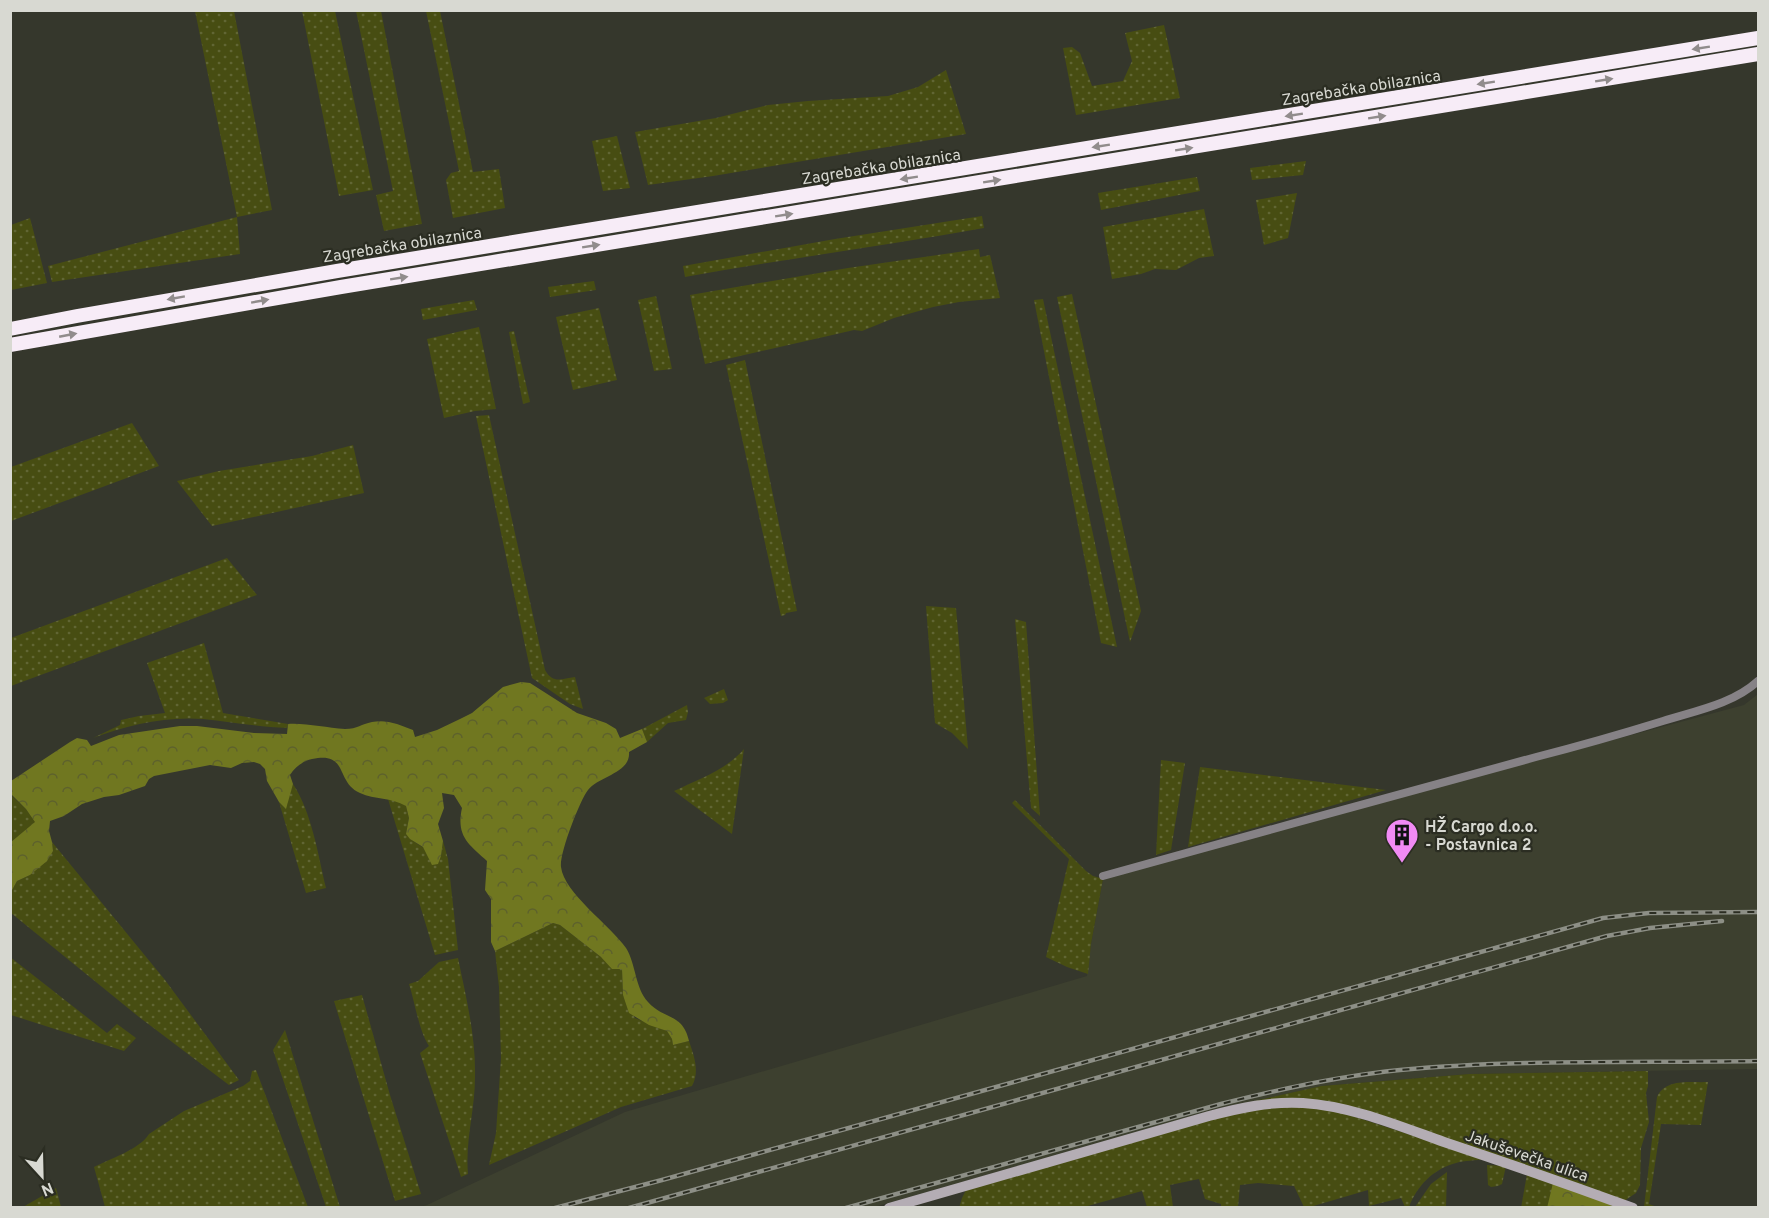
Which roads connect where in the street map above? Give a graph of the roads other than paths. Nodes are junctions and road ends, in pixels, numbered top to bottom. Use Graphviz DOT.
graph roads {
  1 [pos="1758,38"];
  2 [pos="1758,54"];
  3 [pos="10,329"];
  4 [pos="10,345"];
  5 [pos="1758,681"];
  6 [pos="1103,876"];
  7 [pos="889,1208"];
  8 [pos="1633,1208"];
  1 -- 3 [label="highway, Zagrebačka obilaznica, one-way"];
  4 -- 2 [label="highway, Zagrebačka obilaznica, one-way"];
  5 -- 6 [label="street"];
  7 -- 8 [label="main road, Jakuševečka ulica"];
}
